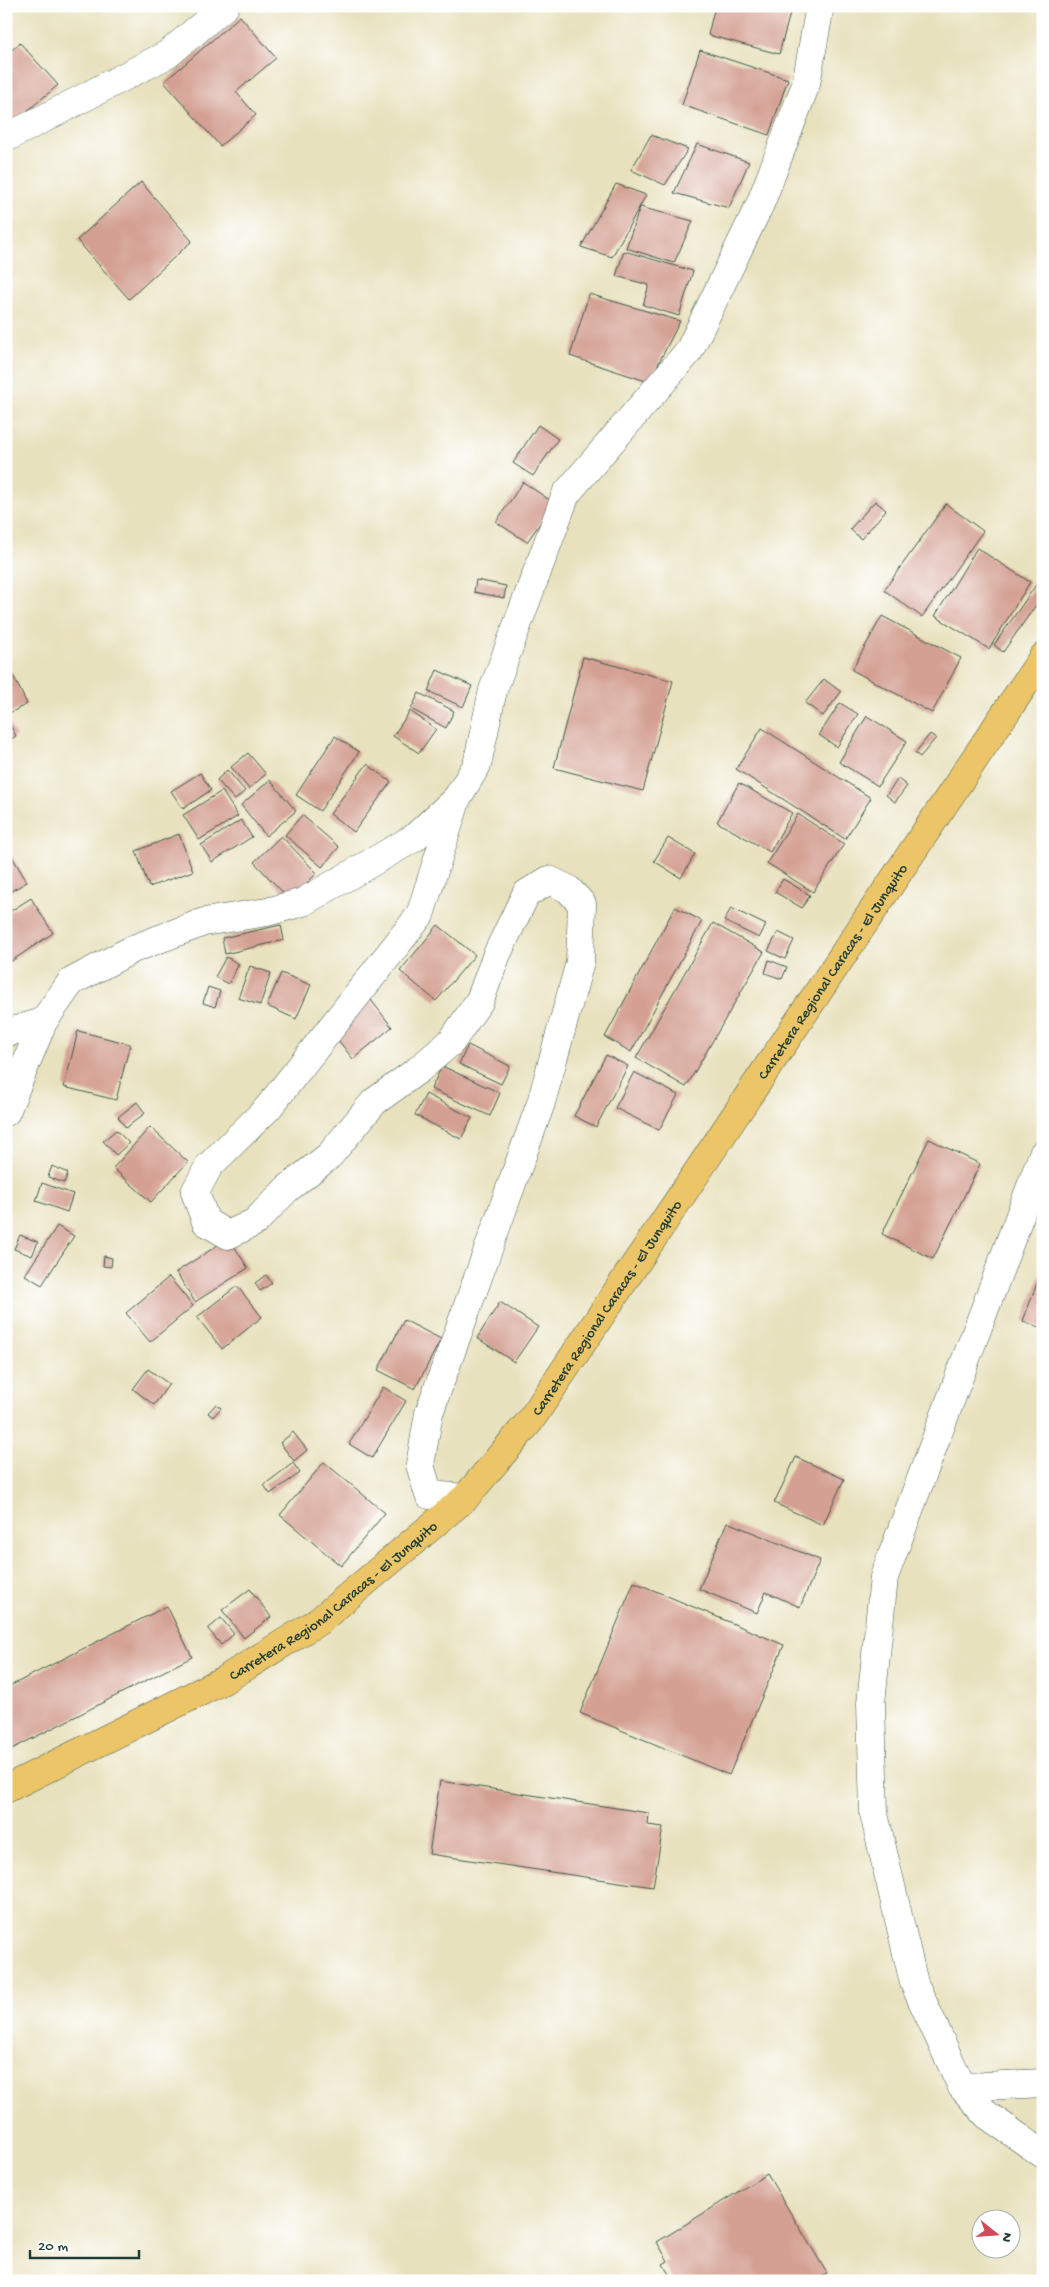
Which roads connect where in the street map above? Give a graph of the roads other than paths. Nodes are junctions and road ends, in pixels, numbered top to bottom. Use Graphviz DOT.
graph roads {
  1 [pos="225,6"];
  2 [pos="820,6"];
  3 [pos="6,138"];
  4 [pos="1043,657"];
  5 [pos="457,798"];
  6 [pos="43,1022"];
  7 [pos="6,1033"];
  8 [pos="6,1112"];
  9 [pos="1043,1154"];
  10 [pos="1034,1202"];
  11 [pos="466,1498"];
  12 [pos="6,1789"];
  13 [pos="1043,2083"];
  14 [pos="962,2087"];
  15 [pos="1043,2154"];
  1 -- 3 [label="street"];
  2 -- 5 [label="street"];
  4 -- 11 [label="main road, Carretera Regional Caracas - El Junquito"];
  5 -- 6 [label="street"];
  5 -- 11 [label="street"];
  6 -- 7 [label="street"];
  6 -- 8 [label="street"];
  9 -- 10 [label="street"];
  10 -- 14 [label="street"];
  11 -- 12 [label="main road, Carretera Regional Caracas - El Junquito"];
  13 -- 14 [label="street"];
  14 -- 15 [label="street"];
}
